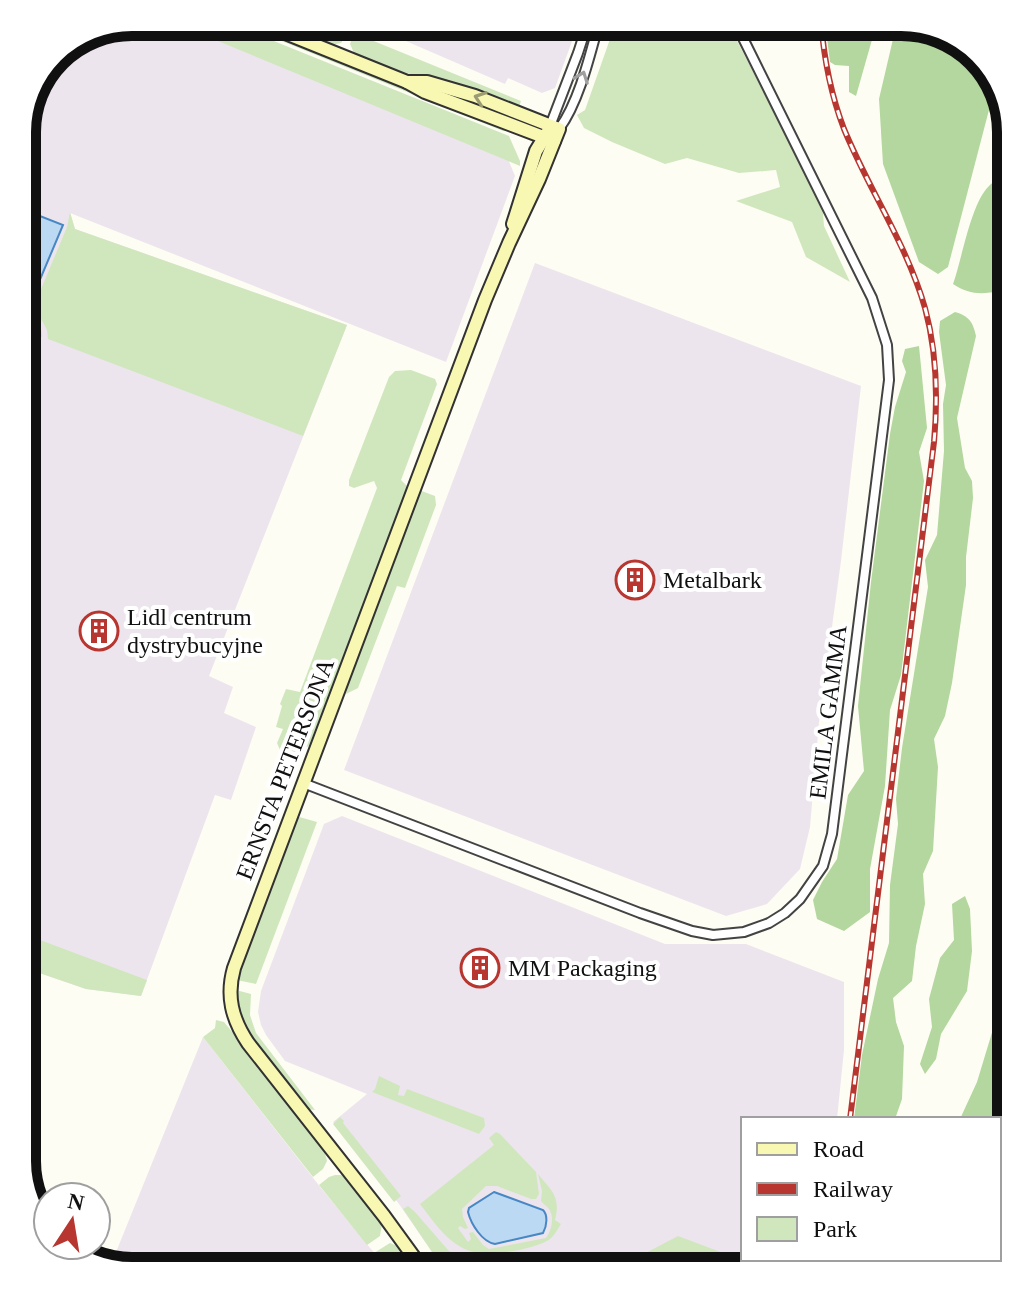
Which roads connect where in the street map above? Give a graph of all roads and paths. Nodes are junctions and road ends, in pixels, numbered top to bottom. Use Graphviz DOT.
graph roads {
  1 [pos="293,36"];
  2 [pos="583,36"];
  3 [pos="595,36"];
  4 [pos="742,36"];
  5 [pos="552,133"];
  6 [pos="303,783"];
  7 [pos="414,1257"];
  1 -- 5 [label="street"];
  2 -- 5 [label="street, ERNSTA PETERSONA"];
  5 -- 3 [label="street, ERNSTA PETERSONA, one-way"];
  4 -- 6 [label="street, EMILA GAMMA"];
  5 -- 6 [label="street, ERNSTA PETERSONA"];
  6 -- 7 [label="street, ERNSTA PETERSONA"];
}
